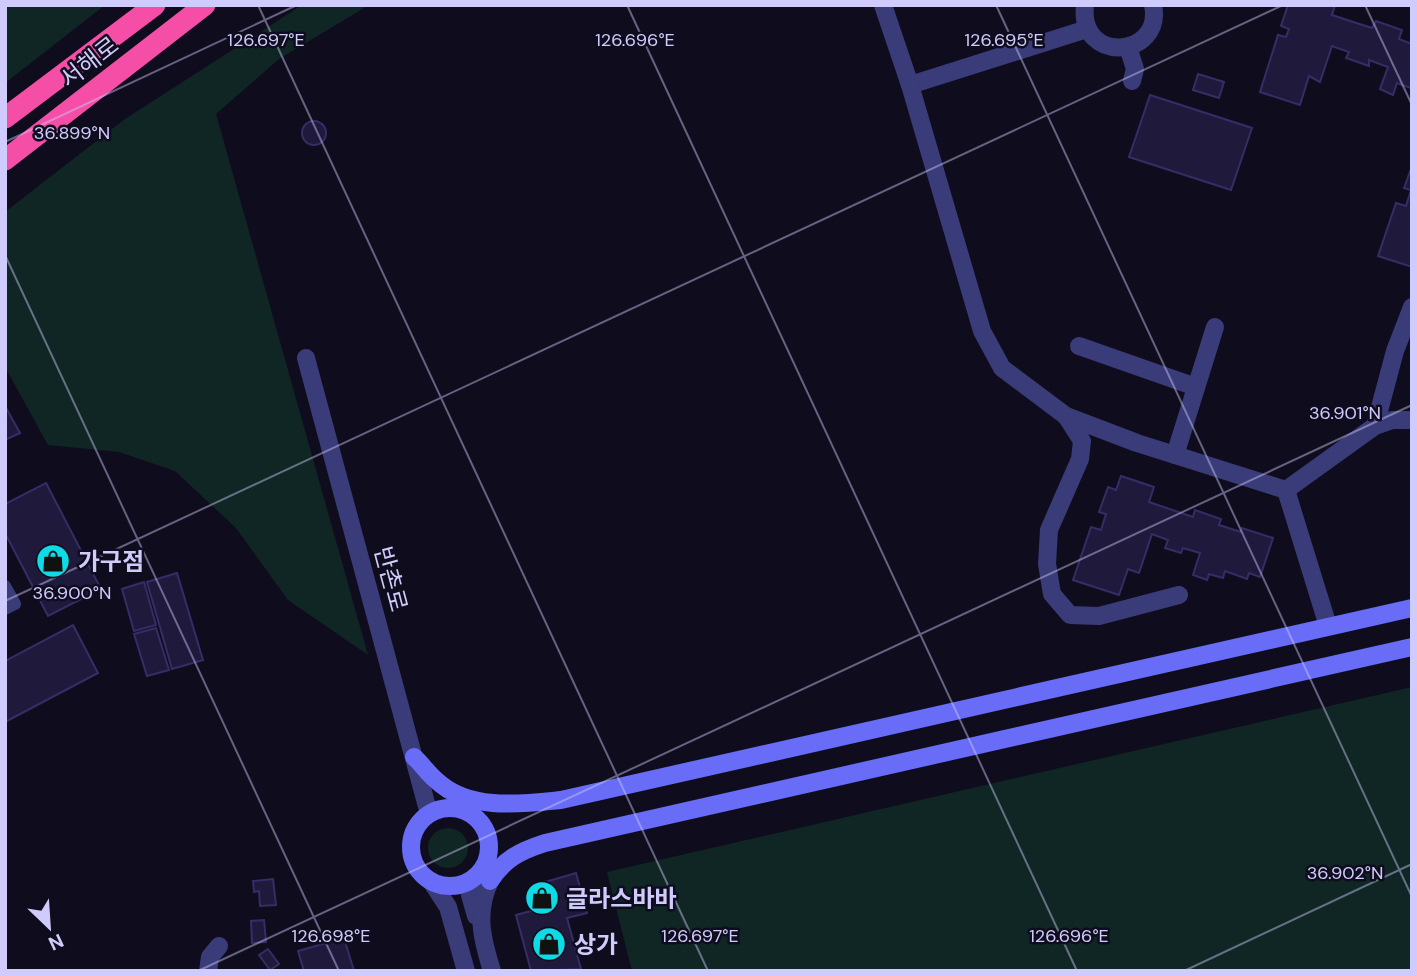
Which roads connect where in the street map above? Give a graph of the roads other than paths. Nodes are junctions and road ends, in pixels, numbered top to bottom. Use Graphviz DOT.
graph roads {
  1 [pos="155,5"];
  2 [pos="205,5"];
  3 [pos="211,5"];
  4 [pos="883,5"];
  5 [pos="1085,5"];
  6 [pos="1172,5"];
  7 [pos="1153,8"];
  8 [pos="180,24"];
  9 [pos="1087,29"];
  10 [pos="1128,47"];
  11 [pos="1132,80"];
  12 [pos="910,85"];
  13 [pos="5,118"];
  14 [pos="5,160"];
  15 [pos="1412,307"];
  16 [pos="1215,327"];
  17 [pos="1079,346"];
  18 [pos="306,358"];
  19 [pos="1196,387"];
  20 [pos="1066,416"];
  21 [pos="1412,420"];
  22 [pos="1375,426"];
  23 [pos="1175,455"];
  24 [pos="1286,490"];
  25 [pos="5,586"];
  26 [pos="1179,596"];
  27 [pos="1412,608"];
  28 [pos="5,609"];
  29 [pos="1328,626"];
  30 [pos="1412,647"];
  31 [pos="414,757"];
  32 [pos="561,800"];
  33 [pos="429,814"];
  34 [pos="476,818"];
  35 [pos="482,879"];
  36 [pos="431,881"];
  37 [pos="219,946"];
  38 [pos="208,971"];
  39 [pos="466,971"];
  40 [pos="492,971"];
  1 -- 13 [label="highway, 서해로"];
  2 -- 8 [label="highway, 서해로"];
  3 -- 8 [label="highway"];
  4 -- 12 [label="street"];
  5 -- 9 [label="street"];
  6 -- 7 [label="street"];
  7 -- 10 [label="street"];
  8 -- 14 [label="highway, 서해로"];
  9 -- 10 [label="street"];
  9 -- 12 [label="street"];
  10 -- 11 [label="street"];
  12 -- 20 [label="street"];
  15 -- 22 [label="street"];
  16 -- 19 [label="street"];
  17 -- 19 [label="street"];
  18 -- 31 [label="street, 반촌로"];
  19 -- 23 [label="street"];
  20 -- 23 [label="street"];
  20 -- 26 [label="street"];
  21 -- 22 [label="street"];
  22 -- 24 [label="street"];
  23 -- 24 [label="street"];
  24 -- 29 [label="street"];
  25 -- 28 [label="lane"];
  27 -- 29 [label="street"];
  29 -- 32 [label="street"];
  30 -- 35 [label="street"];
  31 -- 32 [label="street"];
  31 -- 33 [label="street, 반촌로"];
  32 -- 34 [label="street"];
  33 -- 34 [label="street"];
  33 -- 36 [label="street"];
  34 -- 35 [label="street"];
  35 -- 36 [label="street"];
  35 -- 40 [label="street"];
  36 -- 39 [label="street"];
  37 -- 38 [label="street"];
}
